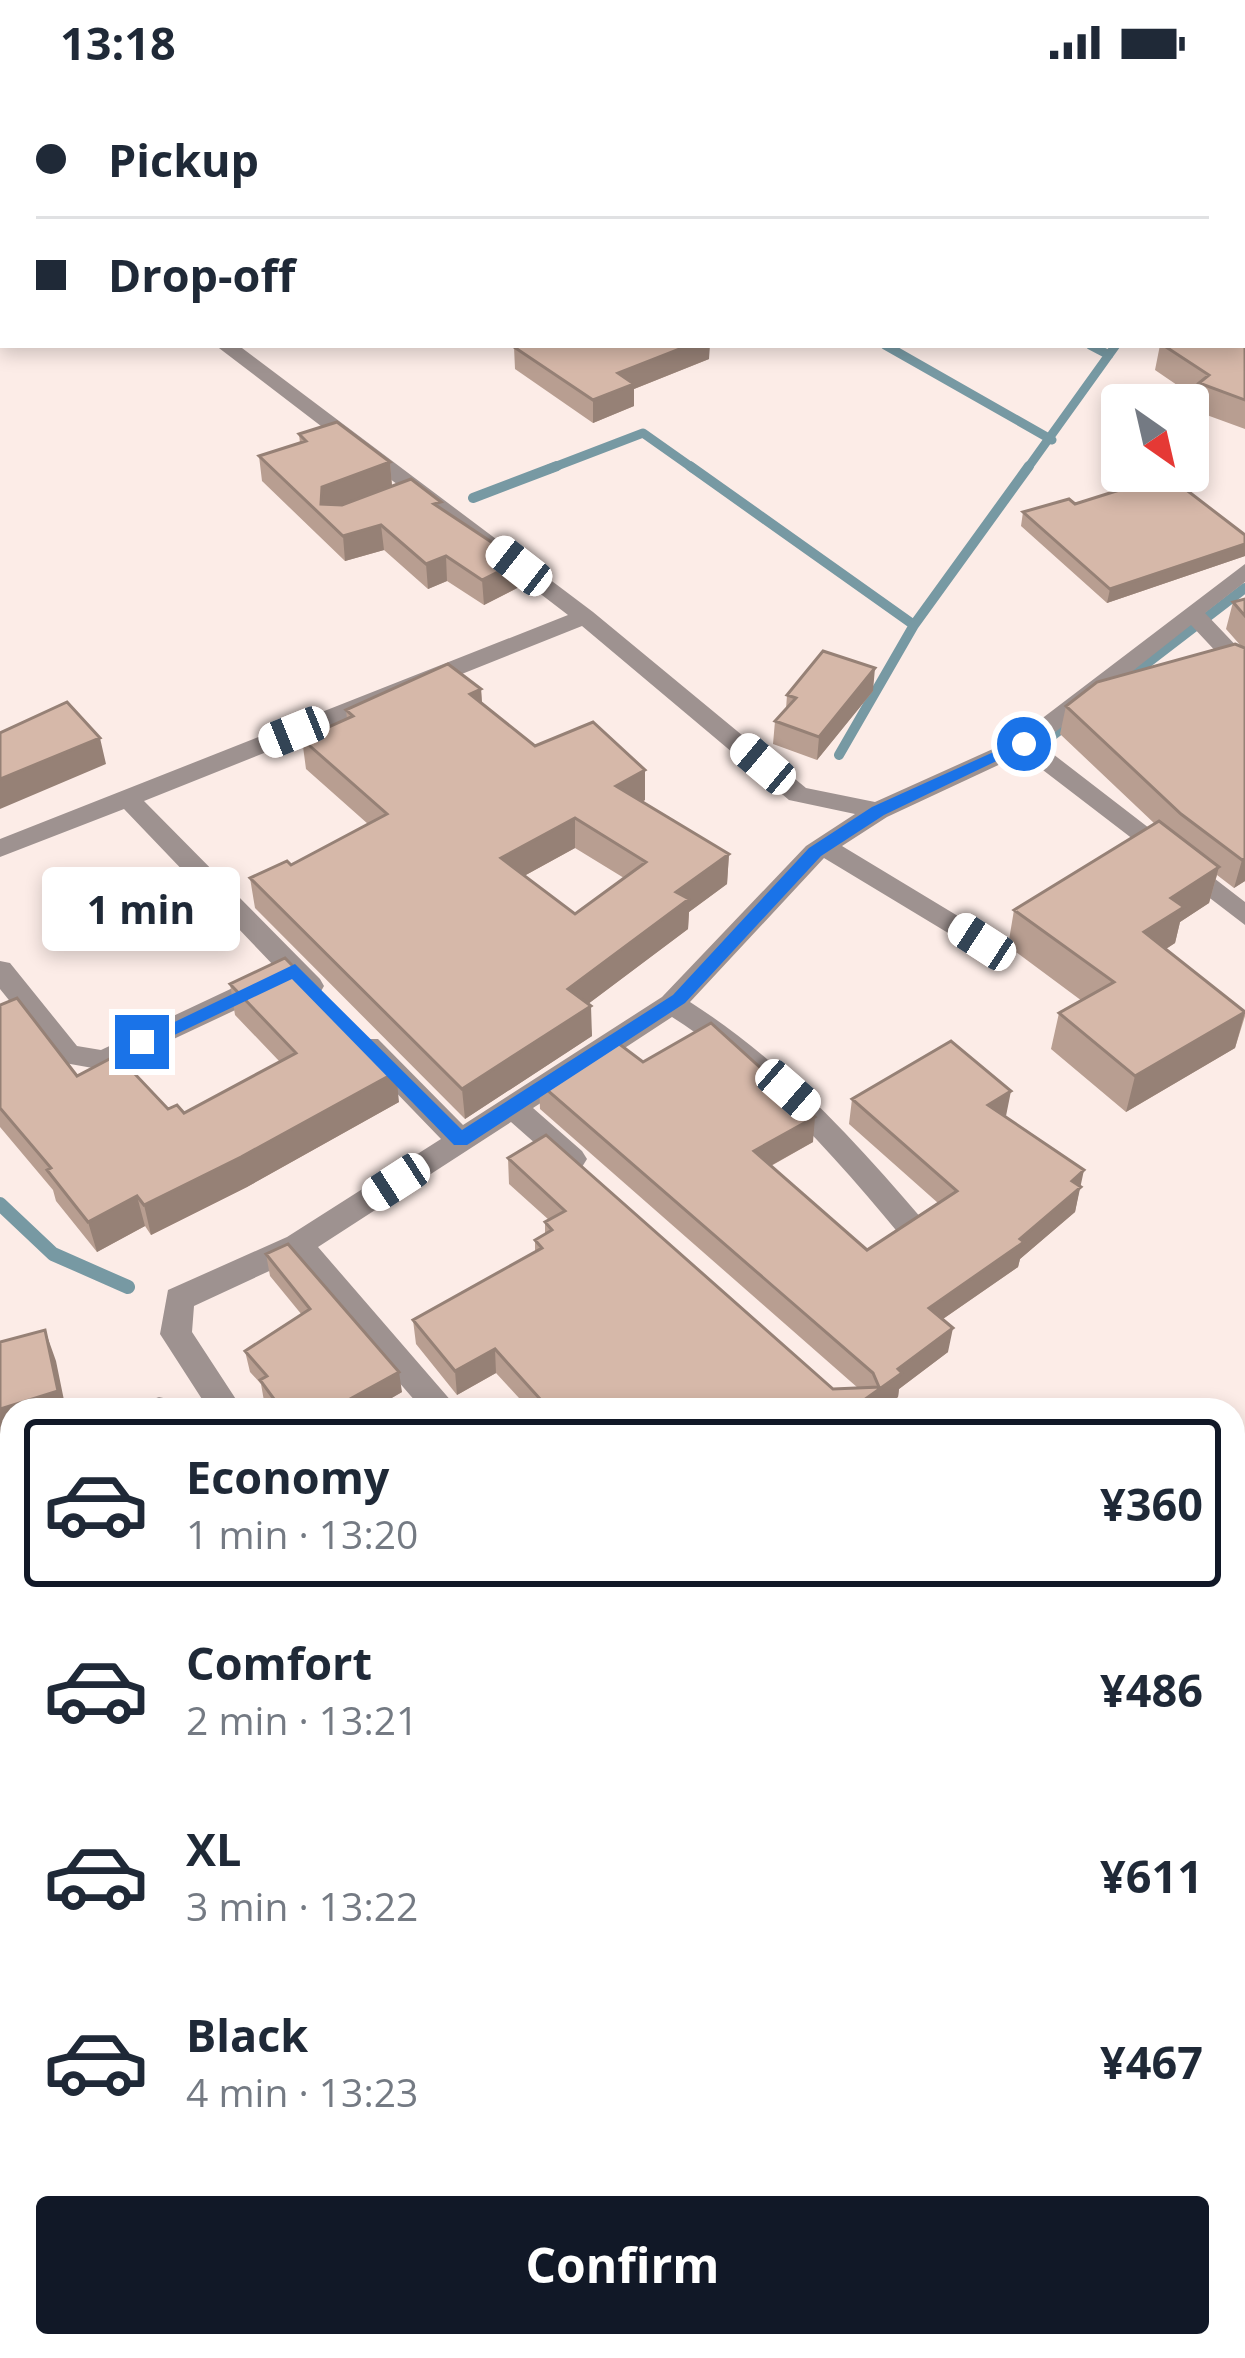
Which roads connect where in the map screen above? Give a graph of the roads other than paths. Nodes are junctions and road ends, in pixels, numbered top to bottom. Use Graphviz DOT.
graph roads {
  1 [pos="229,348"];
  2 [pos="1245,571"];
  3 [pos="1192,613"];
  4 [pos="585,617"];
  5 [pos="1245,669"];
  6 [pos="1024,744"];
  7 [pos="128,798"];
  8 [pos="878,811"];
  9 [pos="823,846"];
  10 [pos="0,849"];
  11 [pos="1245,916"];
  12 [pos="982,942"];
  13 [pos="0,970"];
  14 [pos="295,970"];
  15 [pos="672,1004"];
  16 [pos="513,1107"];
  17 [pos="460,1140"];
  18 [pos="598,1183"];
  19 [pos="911,1227"];
  20 [pos="298,1245"];
  21 [pos="219,1398"];
  22 [pos="432,1398"];
  1 -- 4 [label="street"];
  2 -- 3 [label="street"];
  3 -- 5 [label="street"];
  3 -- 6 [label="street"];
  4 -- 7 [label="street"];
  4 -- 8 [label="street"];
  6 -- 8 [label="street"];
  6 -- 11 [label="street"];
  7 -- 10 [label="street"];
  7 -- 14 [label="street"];
  8 -- 9 [label="street"];
  9 -- 12 [label="street"];
  9 -- 15 [label="street"];
  13 -- 14 [label="street"];
  14 -- 17 [label="street"];
  15 -- 16 [label="street"];
  15 -- 19 [label="street"];
  16 -- 17 [label="street"];
  16 -- 18 [label="street"];
  17 -- 20 [label="street"];
  20 -- 21 [label="street"];
  20 -- 22 [label="street"];
}
